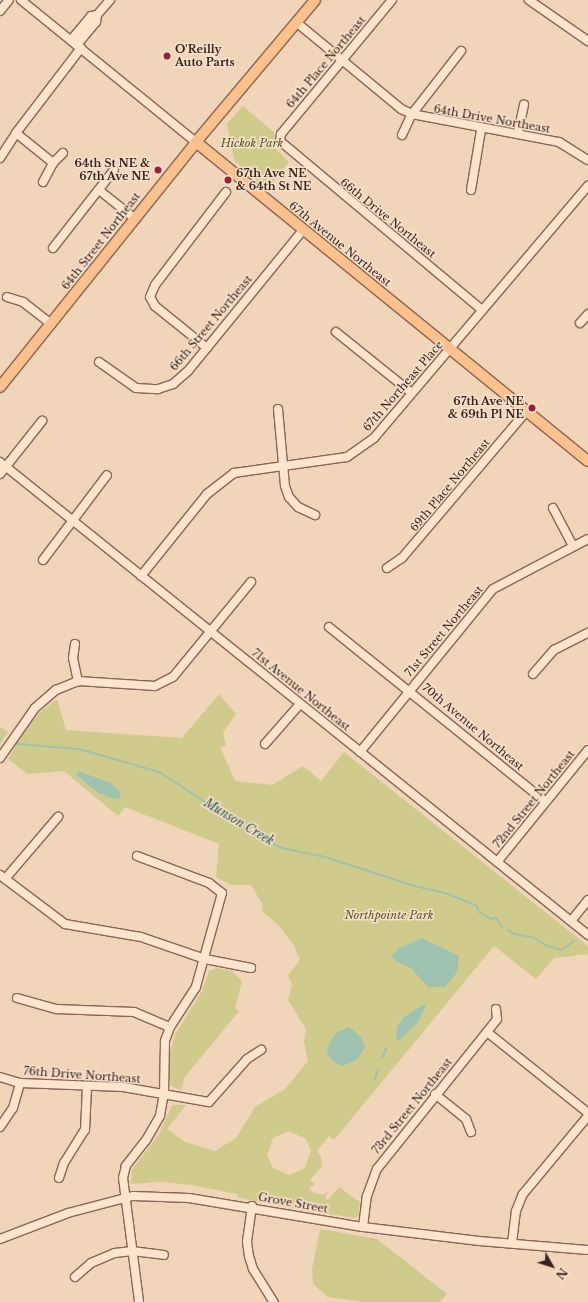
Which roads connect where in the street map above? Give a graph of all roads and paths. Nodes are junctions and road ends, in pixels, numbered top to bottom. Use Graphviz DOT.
graph roads {
  1 [pos="9,0"];
  2 [pos="21,0"];
  3 [pos="110,0"];
  4 [pos="315,0"];
  5 [pos="392,0"];
  6 [pos="529,0"];
  7 [pos="0,11"];
  8 [pos="296,22"];
  9 [pos="588,41"];
  10 [pos="77,44"];
  11 [pos="461,51"];
  12 [pos="341,60"];
  13 [pos="524,105"];
  14 [pos="412,114"];
  15 [pos="481,130"];
  16 [pos="16,133"];
  17 [pos="518,133"];
  18 [pos="402,135"];
  19 [pos="280,141"];
  20 [pos="196,142"];
  21 [pos="63,153"];
  22 [pos="0,158"];
  23 [pos="588,160"];
  24 [pos="53,163"];
  25 [pos="114,170"];
  26 [pos="43,182"];
  27 [pos="588,186"];
  28 [pos="99,190"];
  29 [pos="471,190"];
  30 [pos="226,192"];
  31 [pos="134,218"];
  32 [pos="303,230"];
  33 [pos="52,248"];
  34 [pos="7,297"];
  35 [pos="482,310"];
  36 [pos="588,314"];
  37 [pos="580,323"];
  38 [pos="51,324"];
  39 [pos="336,332"];
  40 [pos="207,348"];
  41 [pos="449,349"];
  42 [pos="100,362"];
  43 [pos="0,387"];
  44 [pos="412,392"];
  45 [pos="278,409"];
  46 [pos="526,412"];
  47 [pos="42,421"];
  48 [pos="588,461"];
  49 [pos="3,464"];
  50 [pos="285,465"];
  51 [pos="0,474"];
  52 [pos="107,475"];
  53 [pos="553,508"];
  54 [pos="315,515"];
  55 [pos="72,520"];
  56 [pos="588,539"];
  57 [pos="573,546"];
  58 [pos="42,560"];
  59 [pos="388,568"];
  60 [pos="141,576"];
  61 [pos="251,582"];
  62 [pos="329,626"];
  63 [pos="210,632"];
  64 [pos="588,633"];
  65 [pos="74,644"];
  66 [pos="533,674"];
  67 [pos="78,681"];
  68 [pos="410,690"];
  69 [pos="300,704"];
  70 [pos="265,744"];
  71 [pos="588,750"];
  72 [pos="360,752"];
  73 [pos="0,758"];
  74 [pos="545,801"];
  75 [pos="58,817"];
  76 [pos="137,856"];
  77 [pos="497,862"];
  78 [pos="2,877"];
  79 [pos="588,900"];
  80 [pos="570,921"];
  81 [pos="588,935"];
  82 [pos="205,959"];
  83 [pos="251,968"];
  84 [pos="17,998"];
  85 [pos="496,1009"];
  86 [pos="170,1026"];
  87 [pos="486,1032"];
  88 [pos="261,1050"];
  89 [pos="0,1078"];
  90 [pos="20,1083"];
  91 [pos="87,1087"];
  92 [pos="164,1093"];
  93 [pos="436,1094"];
  94 [pos="588,1113"];
  95 [pos="588,1116"];
  96 [pos="0,1127"];
  97 [pos="471,1132"];
  98 [pos="59,1178"];
  99 [pos="125,1198"];
  100 [pos="252,1206"];
  101 [pos="363,1227"];
  102 [pos="0,1239"];
  103 [pos="512,1243"];
  104 [pos="588,1250"];
  105 [pos="132,1251"];
  106 [pos="164,1255"];
  107 [pos="76,1277"];
  108 [pos="139,1302"];
  109 [pos="274,1302"];
  1 -- 7 [label="street"];
  2 -- 10 [label="street, 67th Avenue Northeast"];
  3 -- 10 [label="street"];
  4 -- 8 [label="main road, 64th Street Northeast"];
  5 -- 12 [label="street, 64th Place Northeast"];
  6 -- 9 [label="street"];
  8 -- 12 [label="street, 64th Drive Northeast"];
  8 -- 20 [label="main road, 64th Street Northeast"];
  10 -- 16 [label="street"];
  10 -- 20 [label="street, 67th Avenue Northeast"];
  11 -- 14 [label="street"];
  12 -- 14 [label="street, 64th Drive Northeast"];
  12 -- 19 [label="street, 64th Place Northeast"];
  13 -- 17 [label="street"];
  14 -- 15 [label="street, 64th Drive Northeast"];
  14 -- 18 [label="street"];
  15 -- 17 [label="street, 64th Drive Northeast"];
  15 -- 29 [label="street"];
  16 -- 22 [label="street"];
  16 -- 24 [label="street"];
  17 -- 23 [label="street, 64th Drive Northeast"];
  19 -- 35 [label="street, 66th Drive Northeast"];
  20 -- 31 [label="main road, 64th Street Northeast"];
  20 -- 32 [label="main road, 67th Avenue Northeast"];
  21 -- 24 [label="street"];
  24 -- 26 [label="street"];
  25 -- 28 [label="street"];
  27 -- 35 [label="street, 67th Northeast Place"];
  28 -- 31 [label="street"];
  28 -- 33 [label="street"];
  30 -- 40 [label="street"];
  31 -- 38 [label="main road, 64th Street Northeast"];
  32 -- 40 [label="street, 66th Street Northeast"];
  32 -- 41 [label="main road, 67th Avenue Northeast"];
  34 -- 38 [label="street"];
  35 -- 41 [label="street, 67th Northeast Place"];
  36 -- 37 [label="street"];
  38 -- 43 [label="main road, 64th Street Northeast"];
  39 -- 44 [label="street"];
  40 -- 42 [label="street, 66th Street Northeast"];
  41 -- 44 [label="street, 67th Northeast Place"];
  41 -- 46 [label="main road, 67th Avenue Northeast"];
  44 -- 50 [label="street, 67th Northeast Place"];
  45 -- 50 [label="street"];
  46 -- 48 [label="main road, 67th Avenue Northeast"];
  46 -- 59 [label="street, 69th Place Northeast"];
  47 -- 49 [label="street"];
  49 -- 51 [label="street"];
  49 -- 55 [label="street, 71st Avenue Northeast"];
  50 -- 54 [label="street"];
  50 -- 60 [label="street, 67th Northeast Place"];
  52 -- 55 [label="street"];
  53 -- 57 [label="street"];
  55 -- 58 [label="street"];
  55 -- 60 [label="street, 71st Avenue Northeast"];
  56 -- 57 [label="street, 71st Street Northeast"];
  57 -- 68 [label="street, 71st Street Northeast"];
  60 -- 63 [label="street, 71st Avenue Northeast"];
  61 -- 63 [label="street"];
  62 -- 68 [label="street, 70th Avenue Northeast"];
  63 -- 67 [label="street"];
  63 -- 69 [label="street, 71st Avenue Northeast"];
  64 -- 66 [label="street"];
  65 -- 67 [label="street"];
  67 -- 73 [label="street"];
  68 -- 72 [label="street, 71st Street Northeast"];
  68 -- 74 [label="street, 70th Avenue Northeast"];
  69 -- 70 [label="street"];
  69 -- 72 [label="street, 71st Avenue Northeast"];
  71 -- 74 [label="street, 72nd Street Northeast"];
  72 -- 77 [label="street, 71st Avenue Northeast"];
  74 -- 77 [label="street, 72nd Street Northeast"];
  75 -- 78 [label="street"];
  76 -- 82 [label="street"];
  77 -- 80 [label="street, 71st Avenue Northeast"];
  78 -- 82 [label="street"];
  79 -- 80 [label="street"];
  80 -- 81 [label="street, 71st Avenue Northeast"];
  82 -- 83 [label="street"];
  82 -- 86 [label="street"];
  84 -- 86 [label="street"];
  85 -- 87 [label="street, 73rd Street Northeast"];
  86 -- 92 [label="street"];
  87 -- 93 [label="street, 73rd Street Northeast"];
  87 -- 94 [label="street"];
  88 -- 92 [label="street, 76th Drive Northeast"];
  89 -- 90 [label="street, 76th Drive Northeast"];
  90 -- 91 [label="street, 76th Drive Northeast"];
  90 -- 96 [label="street"];
  91 -- 92 [label="street, 76th Drive Northeast"];
  91 -- 98 [label="street"];
  92 -- 99 [label="street"];
  93 -- 97 [label="street"];
  93 -- 101 [label="street, 73rd Street Northeast"];
  95 -- 103 [label="street"];
  99 -- 100 [label="street, Grove Street"];
  99 -- 102 [label="street, Grove Street"];
  99 -- 105 [label="street"];
  100 -- 101 [label="street, Grove Street"];
  100 -- 109 [label="street"];
  101 -- 103 [label="street, Grove Street"];
  103 -- 104 [label="street, Grove Street"];
  105 -- 106 [label="street"];
  105 -- 107 [label="street"];
  105 -- 108 [label="street"];
}
